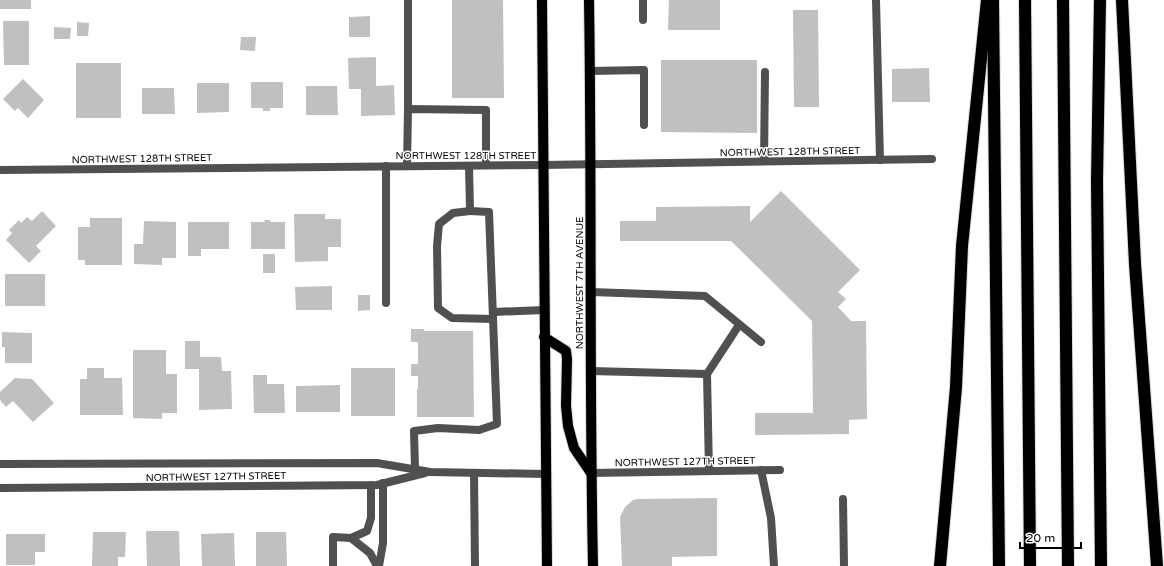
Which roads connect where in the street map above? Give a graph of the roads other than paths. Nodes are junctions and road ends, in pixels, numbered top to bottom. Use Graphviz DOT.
graph roads {
  1 [pos="408,0"];
  2 [pos="542,0"];
  3 [pos="589,0"];
  4 [pos="643,0"];
  5 [pos="876,0"];
  6 [pos="987,0"];
  7 [pos="994,0"];
  8 [pos="1025,0"];
  9 [pos="1063,0"];
  10 [pos="1100,0"];
  11 [pos="1122,0"];
  12 [pos="643,20"];
  13 [pos="590,71"];
  14 [pos="765,72"];
  15 [pos="408,109"];
  16 [pos="644,125"];
  17 [pos="932,159"];
  18 [pos="880,160"];
  19 [pos="764,161"];
  20 [pos="591,164"];
  21 [pos="486,165"];
  22 [pos="543,165"];
  23 [pos="386,166"];
  24 [pos="407,166"];
  25 [pos="469,166"];
  26 [pos="0,170"];
  27 [pos="470,211"];
  28 [pos="591,292"];
  29 [pos="386,303"];
  30 [pos="544,310"];
  31 [pos="493,316"];
  32 [pos="739,325"];
  33 [pos="544,337"];
  34 [pos="761,342"];
  35 [pos="591,371"];
  36 [pos="707,374"];
  37 [pos="0,464"];
  38 [pos="415,470"];
  39 [pos="761,470"];
  40 [pos="780,470"];
  41 [pos="709,471"];
  42 [pos="430,472"];
  43 [pos="474,473"];
  44 [pos="591,473"];
  45 [pos="545,474"];
  46 [pos="383,483"];
  47 [pos="371,485"];
  48 [pos="0,488"];
  49 [pos="843,499"];
  50 [pos="350,538"];
  51 [pos="332,566"];
  52 [pos="378,566"];
  53 [pos="475,566"];
  54 [pos="546,566"];
  55 [pos="593,566"];
  56 [pos="774,566"];
  57 [pos="844,566"];
  58 [pos="940,566"];
  59 [pos="999,566"];
  60 [pos="1030,566"];
  61 [pos="1068,566"];
  62 [pos="1101,566"];
  63 [pos="1157,566"];
  1 -- 15 [label="street"];
  2 -- 22 [label="main road"];
  3 -- 13 [label="main road, NORTHWEST 7TH AVENUE"];
  4 -- 12 [label="street"];
  5 -- 18 [label="street"];
  6 -- 58 [label="highway"];
  7 -- 59 [label="highway"];
  8 -- 60 [label="highway"];
  9 -- 61 [label="highway"];
  10 -- 62 [label="highway"];
  11 -- 63 [label="highway"];
  13 -- 16 [label="street"];
  13 -- 20 [label="main road, NORTHWEST 7TH AVENUE"];
  14 -- 19 [label="street"];
  15 -- 21 [label="street"];
  15 -- 24 [label="street"];
  17 -- 18 [label="street, NORTHWEST 128TH STREET"];
  18 -- 19 [label="street, NORTHWEST 128TH STREET"];
  19 -- 20 [label="street, NORTHWEST 128TH STREET"];
  20 -- 22 [label="street, NORTHWEST 128TH STREET"];
  20 -- 28 [label="main road, NORTHWEST 7TH AVENUE"];
  21 -- 22 [label="street, NORTHWEST 128TH STREET"];
  21 -- 25 [label="street, NORTHWEST 128TH STREET"];
  22 -- 30 [label="main road"];
  23 -- 24 [label="street, NORTHWEST 128TH STREET"];
  23 -- 26 [label="street, NORTHWEST 128TH STREET"];
  23 -- 29 [label="street"];
  24 -- 25 [label="street, NORTHWEST 128TH STREET"];
  25 -- 27 [label="street"];
  27 -- 31 [label="street"];
  27 -- 31 [label="street"];
  28 -- 32 [label="street"];
  28 -- 35 [label="main road, NORTHWEST 7TH AVENUE"];
  30 -- 31 [label="street"];
  30 -- 33 [label="main road"];
  31 -- 38 [label="street"];
  32 -- 34 [label="street"];
  32 -- 36 [label="street"];
  33 -- 44 [label="main road"];
  33 -- 45 [label="main road"];
  35 -- 36 [label="street"];
  35 -- 44 [label="main road, NORTHWEST 7TH AVENUE"];
  36 -- 41 [label="street"];
  37 -- 38 [label="street, NORTHWEST 127TH STREET"];
  38 -- 42 [label="street, NORTHWEST 127TH STREET"];
  39 -- 40 [label="street, NORTHWEST 127TH STREET"];
  39 -- 41 [label="street, NORTHWEST 127TH STREET"];
  39 -- 56 [label="street"];
  41 -- 44 [label="street, NORTHWEST 127TH STREET"];
  42 -- 43 [label="street, NORTHWEST 127TH STREET"];
  42 -- 46 [label="street, NORTHWEST 127TH STREET"];
  43 -- 45 [label="street, NORTHWEST 127TH STREET"];
  43 -- 53 [label="street"];
  44 -- 55 [label="main road, NORTHWEST 7TH AVENUE"];
  45 -- 54 [label="main road"];
  46 -- 47 [label="street, NORTHWEST 127TH STREET"];
  46 -- 52 [label="street"];
  47 -- 48 [label="street, NORTHWEST 127TH STREET"];
  47 -- 50 [label="street"];
  49 -- 57 [label="street"];
  50 -- 51 [label="street"];
  50 -- 52 [label="street"];
}
